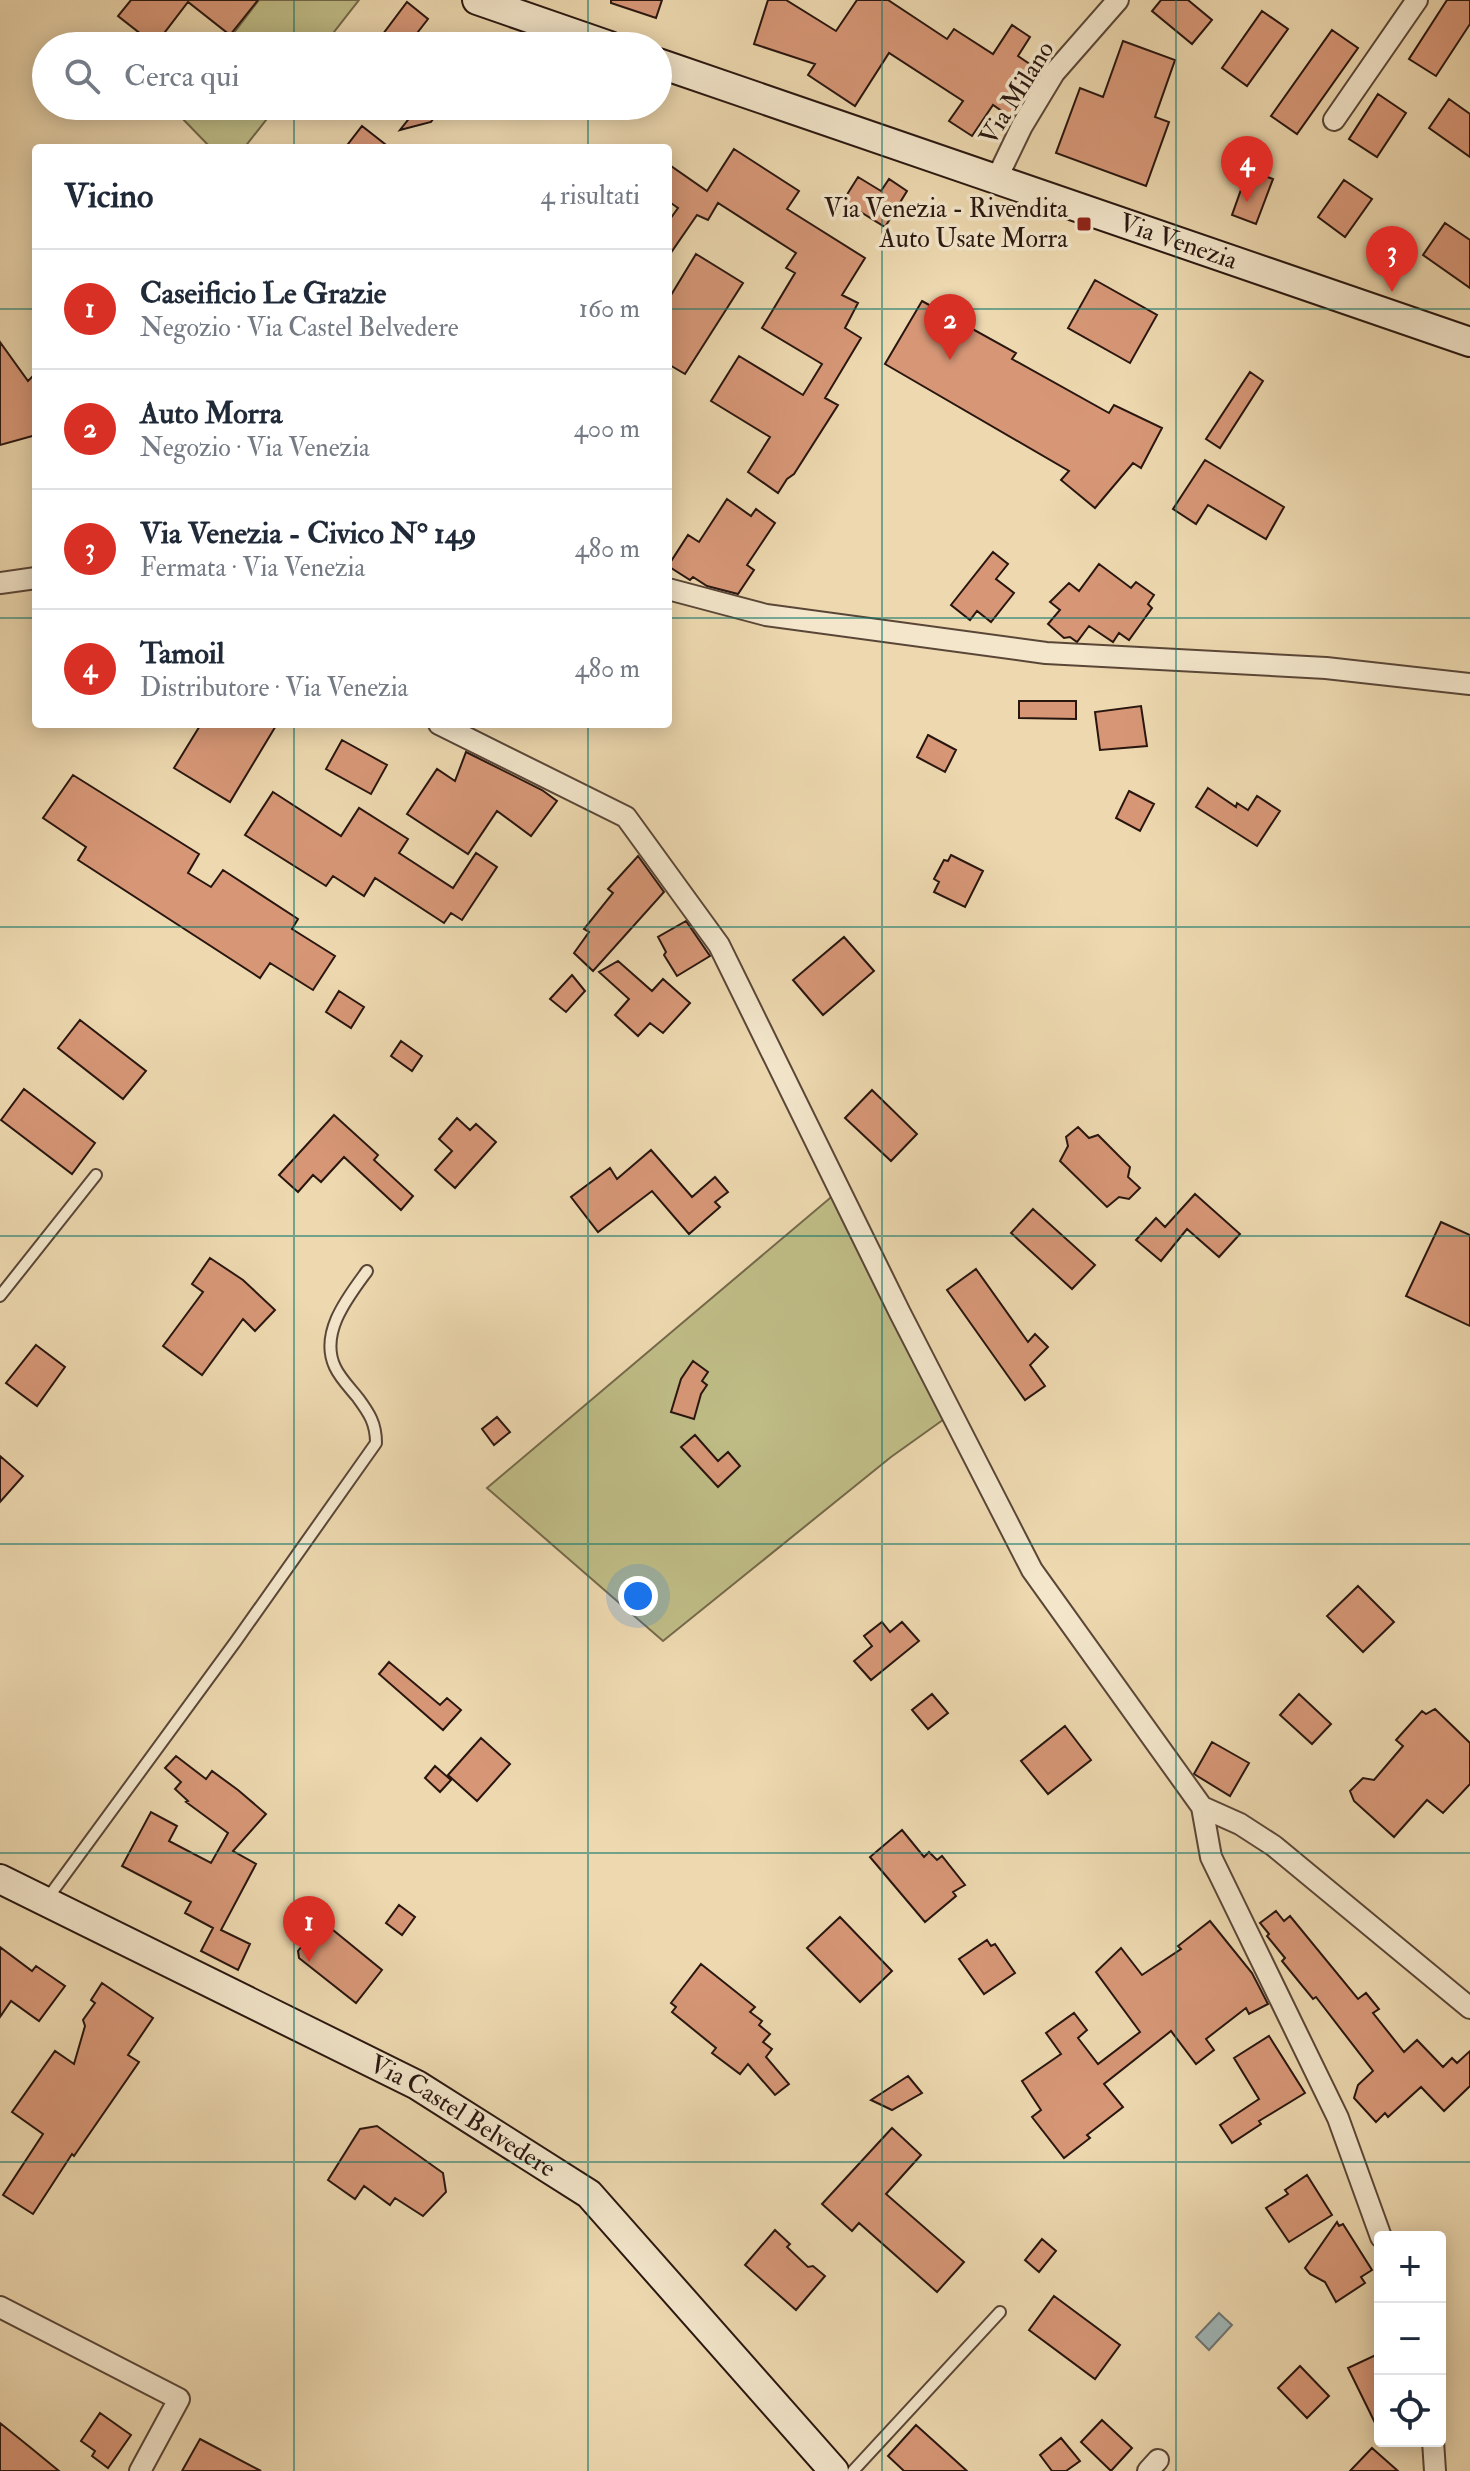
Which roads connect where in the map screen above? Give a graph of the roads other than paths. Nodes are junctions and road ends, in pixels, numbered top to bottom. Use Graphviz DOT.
graph roads {
  1 [pos="478,0"];
  2 [pos="1118,0"];
  3 [pos="1417,0"];
  4 [pos="570,32"];
  5 [pos="672,68"];
  6 [pos="1334,120"];
  7 [pos="996,180"];
  8 [pos="1470,342"];
  9 [pos="32,579"];
  10 [pos="0,583"];
  11 [pos="672,590"];
  12 [pos="1470,684"];
  13 [pos="447,728"];
  14 [pos="96,1175"];
  15 [pos="367,1271"];
  16 [pos="0,1296"];
  17 [pos="1202,1807"];
  18 [pos="0,1879"];
  19 [pos="46,1902"];
  20 [pos="1470,2008"];
  21 [pos="1379,2231"];
  22 [pos="0,2307"];
  23 [pos="1000,2312"];
  24 [pos="1433,2447"];
  25 [pos="140,2471"];
  26 [pos="834,2471"];
  27 [pos="853,2471"];
  28 [pos="1435,2471"];
  1 -- 4 [label="street"];
  2 -- 7 [label="street, Via Milano"];
  3 -- 6 [label="street"];
  5 -- 7 [label="street, Via Venezia"];
  7 -- 8 [label="street, Via Venezia"];
  9 -- 10 [label="street"];
  11 -- 12 [label="street"];
  13 -- 17 [label="street"];
  14 -- 16 [label="lane"];
  15 -- 19 [label="lane"];
  17 -- 20 [label="street"];
  17 -- 21 [label="street"];
  18 -- 19 [label="street, Via Castel Belvedere"];
  19 -- 26 [label="street, Via Castel Belvedere"];
  22 -- 25 [label="street"];
  23 -- 27 [label="lane"];
  24 -- 28 [label="street"];
}
